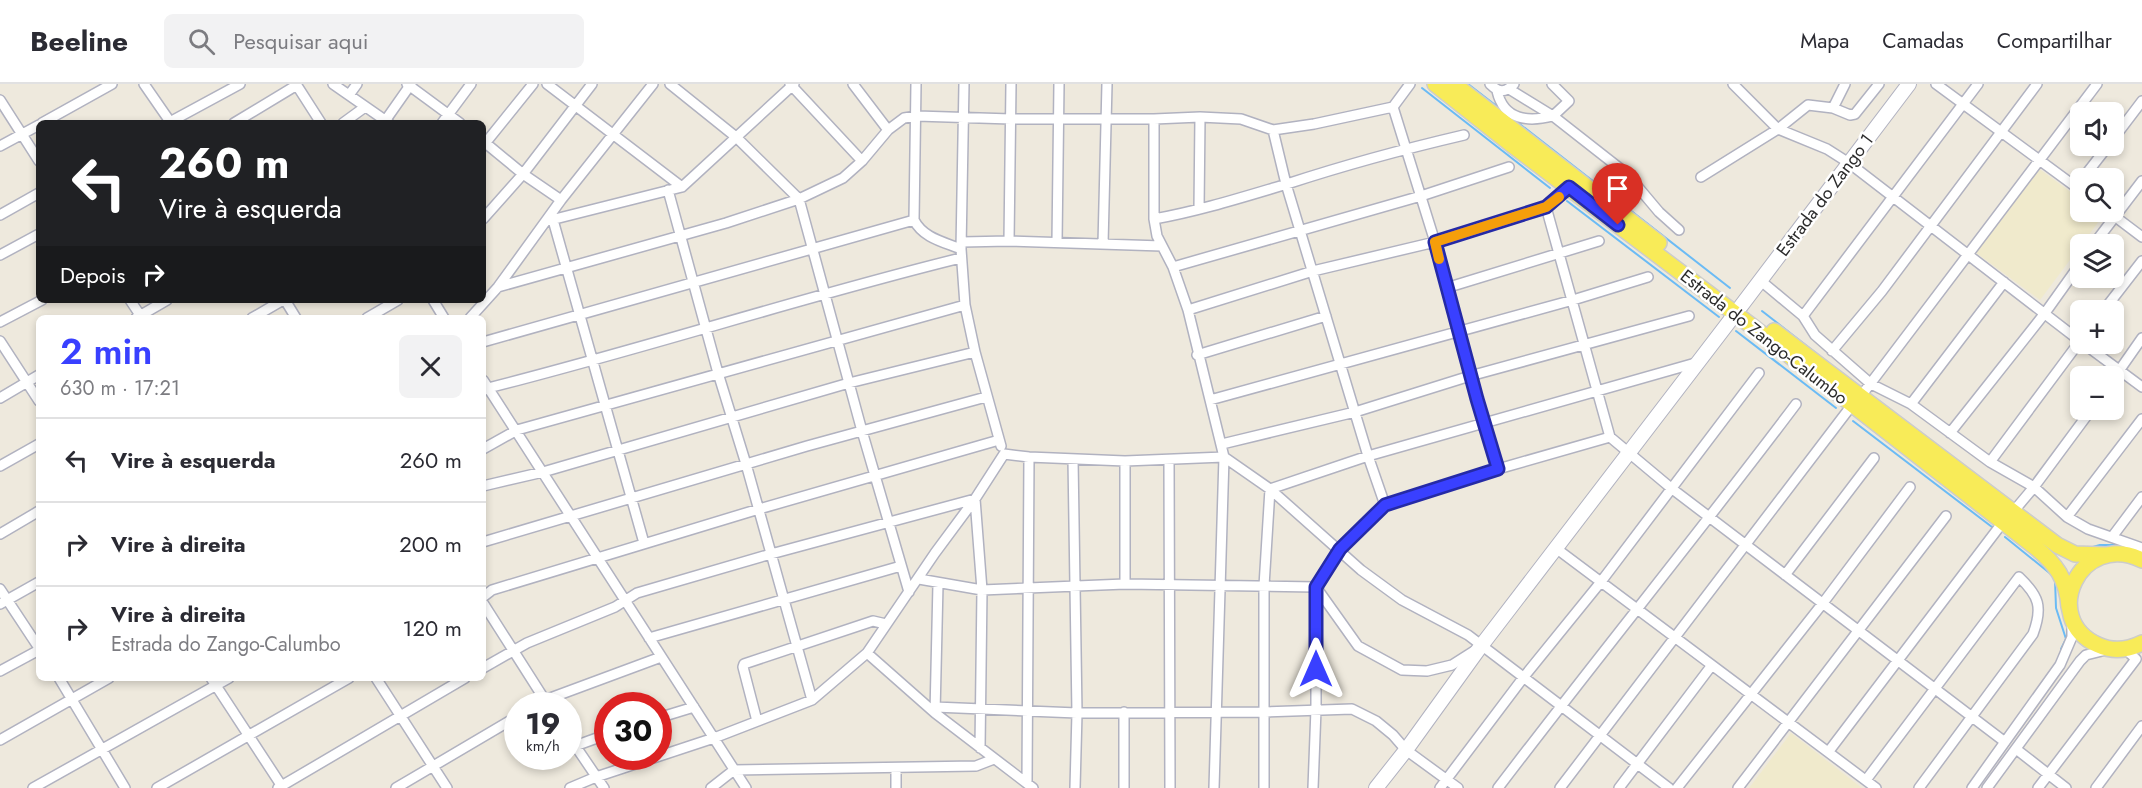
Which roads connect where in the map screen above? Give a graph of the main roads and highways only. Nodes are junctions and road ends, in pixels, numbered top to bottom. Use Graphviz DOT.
graph roads {
  1 [pos="1435,84"];
  2 [pos="1454,84"];
  3 [pos="1738,310"];
  4 [pos="2008,517"];
  5 [pos="2104,555"];
  6 [pos="2142,560"];
  7 [pos="2071,613"];
  8 [pos="2131,647"];
  1 -- 3 [label="main road, Estrada do Zango-Calumbo"];
  2 -- 3 [label="main road, Estrada do Zango-Calumbo"];
  3 -- 4 [label="main road, Estrada do Zango-Calumbo"];
  4 -- 5 [label="main road, Estrada do Zango-Calumbo"];
  4 -- 7 [label="main road, Estrada do Zango-Calumbo"];
  5 -- 6 [label="main road, Estrada do Zango-Calumbo"];
  5 -- 7 [label="main road"];
  7 -- 8 [label="main road"];
}
